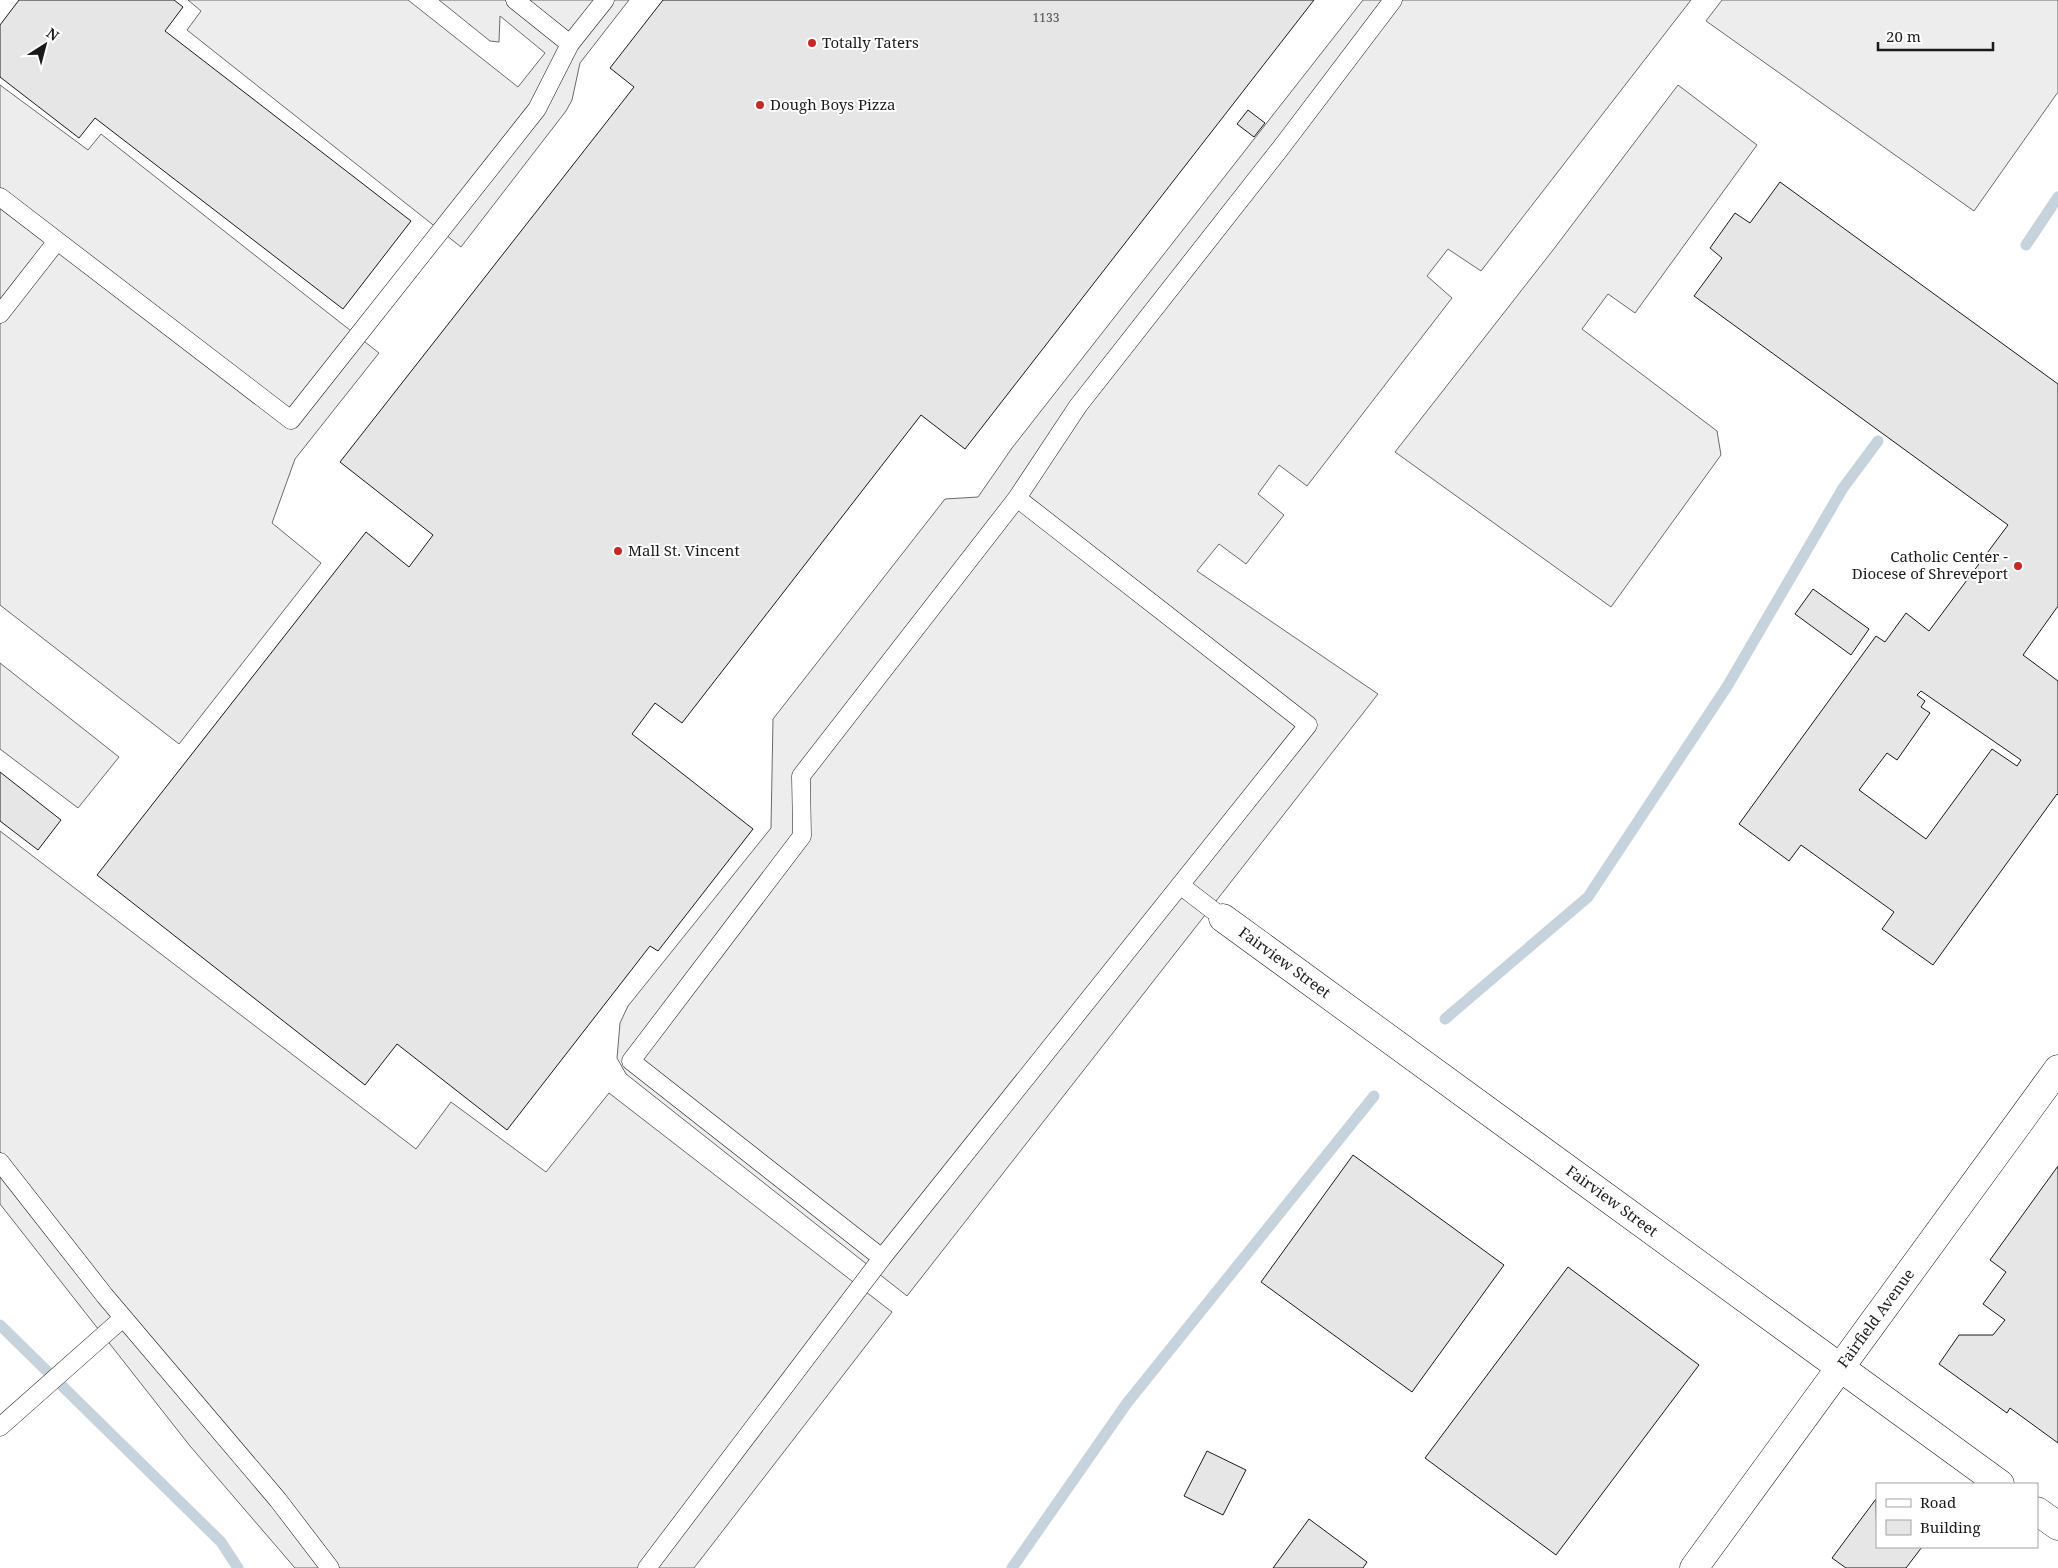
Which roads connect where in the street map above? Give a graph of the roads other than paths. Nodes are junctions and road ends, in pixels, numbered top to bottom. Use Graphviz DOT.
graph roads {
  1 [pos="515,0"];
  2 [pos="605,0"];
  3 [pos="1393,0"];
  4 [pos="570,44"];
  5 [pos="0,197"];
  6 [pos="57,241"];
  7 [pos="0,314"];
  8 [pos="1017,498"];
  9 [pos="1180,885"];
  10 [pos="1223,918"];
  11 [pos="2058,1069"];
  12 [pos="0,1162"];
  13 [pos="882,1258"];
  14 [pos="123,1318"];
  15 [pos="1840,1368"];
  16 [pos="0,1427"];
  17 [pos="1999,1483"];
  18 [pos="2038,1512"];
  19 [pos="2058,1526"];
  20 [pos="330,1568"];
  21 [pos="647,1568"];
  22 [pos="1694,1568"];
  1 -- 4 [label="lane"];
  2 -- 4 [label="lane"];
  3 -- 8 [label="lane"];
  4 -- 6 [label="lane"];
  5 -- 6 [label="lane"];
  6 -- 7 [label="lane"];
  8 -- 9 [label="lane"];
  8 -- 13 [label="lane"];
  9 -- 10 [label="lane"];
  9 -- 13 [label="lane"];
  10 -- 15 [label="street, Fairview Street"];
  11 -- 15 [label="street, Fairfield Avenue"];
  12 -- 14 [label="lane"];
  13 -- 21 [label="lane"];
  14 -- 16 [label="lane"];
  14 -- 20 [label="lane"];
  15 -- 17 [label="street, Fairview Street"];
  15 -- 22 [label="street, Fairfield Avenue"];
  18 -- 19 [label="street"];
}
